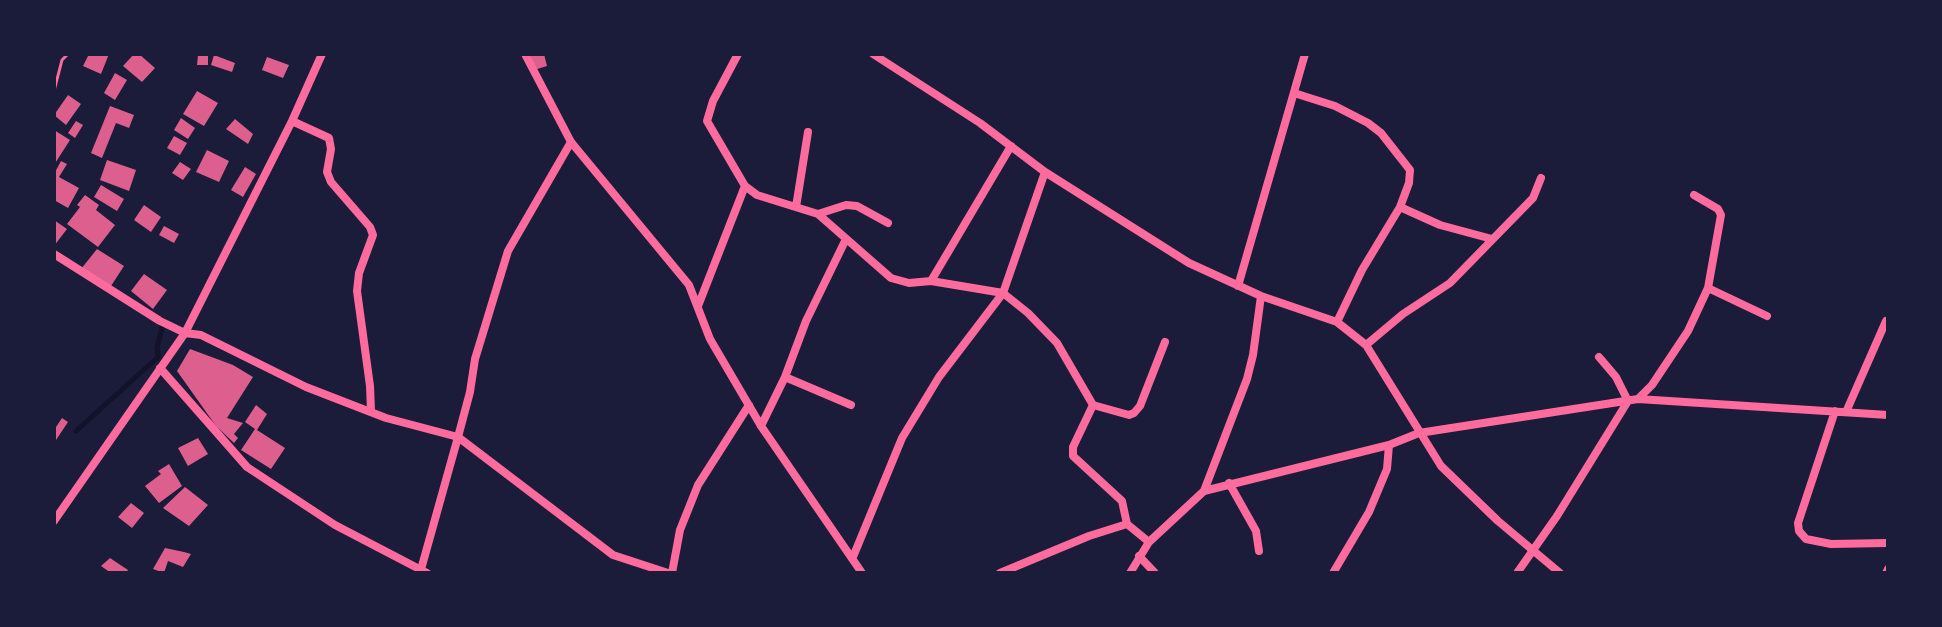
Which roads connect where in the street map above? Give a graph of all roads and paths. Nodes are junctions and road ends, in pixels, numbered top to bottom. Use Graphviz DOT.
graph roads {
  1 [pos="68,54"];
  2 [pos="322,54"];
  3 [pos="525,54"];
  4 [pos="738,54"];
  5 [pos="873,54"];
  6 [pos="1305,54"];
  7 [pos="54,91"];
  8 [pos="1294,93"];
  9 [pos="292,121"];
  10 [pos="808,132"];
  11 [pos="571,142"];
  12 [pos="1011,146"];
  13 [pos="1045,172"];
  14 [pos="1541,178"];
  15 [pos="745,186"];
  16 [pos="1694,195"];
  17 [pos="796,207"];
  18 [pos="1400,207"];
  19 [pos="818,214"];
  20 [pos="888,223"];
  21 [pos="846,239"];
  22 [pos="1492,239"];
  23 [pos="54,254"];
  24 [pos="931,281"];
  25 [pos="1238,286"];
  26 [pos="1708,288"];
  27 [pos="1003,293"];
  28 [pos="1261,296"];
  29 [pos="698,306"];
  30 [pos="1767,316"];
  31 [pos="1886,321"];
  32 [pos="1337,322"];
  33 [pos="185,333"];
  34 [pos="1165,342"];
  35 [pos="1366,345"];
  36 [pos="1599,357"];
  37 [pos="160,368"];
  38 [pos="785,377"];
  39 [pos="1638,399"];
  40 [pos="1628,401"];
  41 [pos="749,405"];
  42 [pos="851,405"];
  43 [pos="1093,405"];
  44 [pos="371,411"];
  45 [pos="1835,411"];
  46 [pos="1846,412"];
  47 [pos="1888,415"];
  48 [pos="761,426"];
  49 [pos="1419,433"];
  50 [pos="458,437"];
  51 [pos="1389,445"];
  52 [pos="1229,483"];
  53 [pos="1204,491"];
  54 [pos="54,521"];
  55 [pos="1127,524"];
  56 [pos="1149,542"];
  57 [pos="1888,543"];
  58 [pos="1533,550"];
  59 [pos="1259,551"];
  60 [pos="1139,556"];
  61 [pos="853,557"];
  62 [pos="423,572"];
  63 [pos="670,573"];
  64 [pos="862,573"];
  65 [pos="1000,573"];
  66 [pos="1130,573"];
  67 [pos="1155,573"];
  68 [pos="1333,573"];
  69 [pos="1517,573"];
  70 [pos="1560,573"];
  1 -- 7 [label="path"];
  2 -- 9 [label="street"];
  3 -- 11 [label="street"];
  4 -- 15 [label="street"];
  5 -- 12 [label="street"];
  6 -- 8 [label="street"];
  8 -- 18 [label="street"];
  8 -- 25 [label="street"];
  9 -- 33 [label="street"];
  9 -- 44 [label="street"];
  10 -- 17 [label="street"];
  11 -- 29 [label="street"];
  11 -- 50 [label="street"];
  12 -- 13 [label="street"];
  12 -- 24 [label="street"];
  13 -- 25 [label="street"];
  13 -- 27 [label="street"];
  14 -- 22 [label="street"];
  15 -- 17 [label="street"];
  15 -- 29 [label="street"];
  16 -- 26 [label="street"];
  17 -- 19 [label="street"];
  18 -- 22 [label="street"];
  18 -- 32 [label="street"];
  19 -- 20 [label="street"];
  19 -- 21 [label="street"];
  21 -- 24 [label="street"];
  21 -- 38 [label="street"];
  22 -- 35 [label="street"];
  23 -- 33 [label="street"];
  24 -- 27 [label="street"];
  25 -- 28 [label="street"];
  26 -- 30 [label="street"];
  26 -- 39 [label="street"];
  27 -- 43 [label="street"];
  27 -- 61 [label="street"];
  28 -- 32 [label="street"];
  28 -- 53 [label="street"];
  29 -- 41 [label="street"];
  31 -- 46 [label="street"];
  32 -- 35 [label="street"];
  33 -- 37 [label="street"];
  33 -- 44 [label="street"];
  34 -- 43 [label="street"];
  35 -- 49 [label="street"];
  36 -- 40 [label="street"];
  37 -- 54 [label="street"];
  37 -- 62 [label="street"];
  38 -- 42 [label="street"];
  38 -- 48 [label="street"];
  39 -- 40 [label="street"];
  39 -- 45 [label="street"];
  40 -- 49 [label="street"];
  40 -- 58 [label="street"];
  41 -- 48 [label="street"];
  41 -- 63 [label="street"];
  43 -- 55 [label="street"];
  44 -- 50 [label="street"];
  45 -- 46 [label="street"];
  45 -- 57 [label="street"];
  46 -- 47 [label="street"];
  48 -- 61 [label="street"];
  49 -- 51 [label="street"];
  49 -- 58 [label="street"];
  50 -- 62 [label="street"];
  50 -- 63 [label="street"];
  51 -- 52 [label="street"];
  51 -- 68 [label="street"];
  52 -- 53 [label="street"];
  52 -- 59 [label="street"];
  53 -- 56 [label="street"];
  55 -- 56 [label="street"];
  55 -- 65 [label="street"];
  56 -- 60 [label="street"];
  58 -- 69 [label="street"];
  58 -- 70 [label="street"];
  60 -- 66 [label="street"];
  60 -- 67 [label="street"];
  61 -- 64 [label="street"];
}
